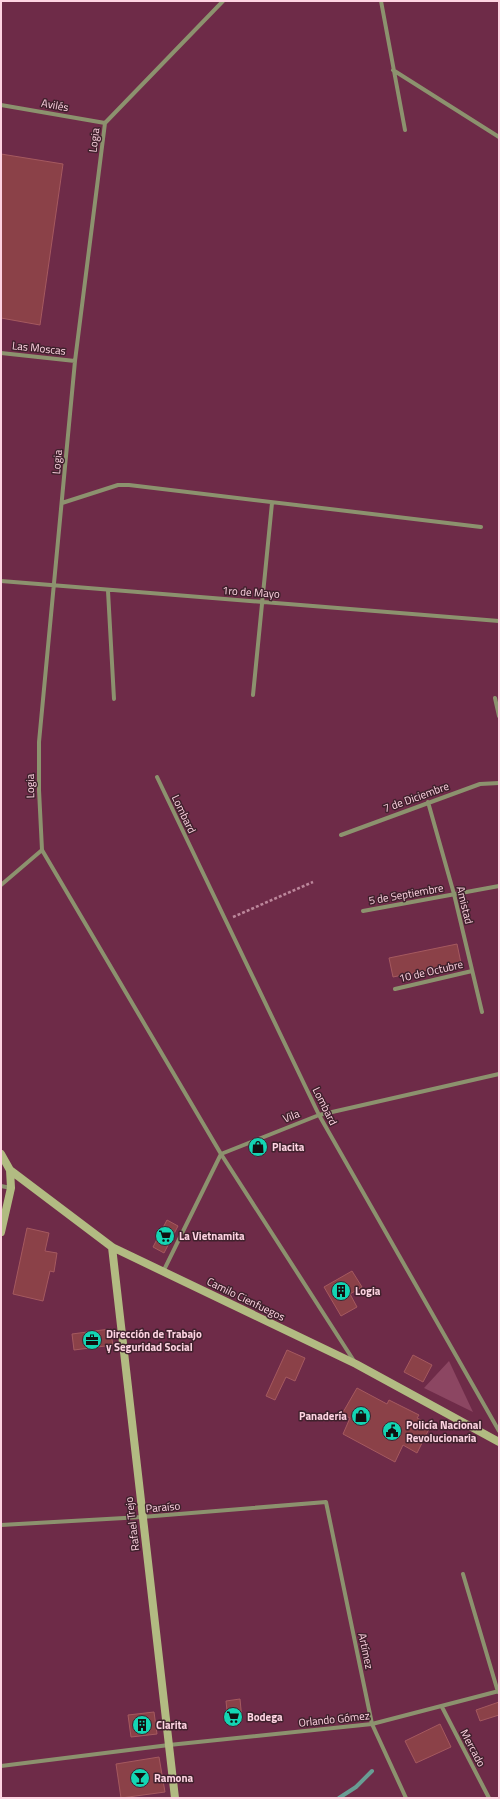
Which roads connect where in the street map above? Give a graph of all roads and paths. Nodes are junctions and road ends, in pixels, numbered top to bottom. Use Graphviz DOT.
graph roads {
  1 [pos="223,1"];
  2 [pos="381,1"];
  3 [pos="393,70"];
  4 [pos="1,105"];
  5 [pos="105,122"];
  6 [pos="404,130"];
  7 [pos="499,137"];
  8 [pos="1,353"];
  9 [pos="75,361"];
  10 [pos="62,503"];
  11 [pos="272,503"];
  12 [pos="481,527"];
  13 [pos="1,581"];
  14 [pos="55,585"];
  15 [pos="108,591"];
  16 [pos="263,601"];
  17 [pos="499,621"];
  18 [pos="253,695"];
  19 [pos="495,698"];
  20 [pos="114,699"];
  21 [pos="499,716"];
  22 [pos="157,777"];
  23 [pos="499,783"];
  24 [pos="428,802"];
  25 [pos="341,835"];
  26 [pos="42,850"];
  27 [pos="313,882"];
  28 [pos="1,885"];
  29 [pos="499,886"];
  30 [pos="454,894"];
  31 [pos="364,911"];
  32 [pos="225,920"];
  33 [pos="472,971"];
  34 [pos="395,989"];
  35 [pos="482,1012"];
  36 [pos="499,1074"];
  37 [pos="319,1115"];
  38 [pos="1,1154"];
  39 [pos="221,1154"];
  40 [pos="10,1170"];
  41 [pos="1,1186"];
  42 [pos="11,1188"];
  43 [pos="1,1232"];
  44 [pos="112,1248"];
  45 [pos="164,1272"];
  46 [pos="356,1364"];
  47 [pos="499,1431"];
  48 [pos="499,1442"];
  49 [pos="326,1502"];
  50 [pos="142,1517"];
  51 [pos="1,1525"];
  52 [pos="463,1574"];
  53 [pos="498,1691"];
  54 [pos="442,1707"];
  55 [pos="372,1724"];
  56 [pos="169,1745"];
  57 [pos="1,1766"];
  58 [pos="175,1798"];
  59 [pos="406,1798"];
  60 [pos="489,1798"];
  1 -- 5 [label="street"];
  2 -- 3 [label="street"];
  3 -- 6 [label="street"];
  3 -- 7 [label="street"];
  4 -- 5 [label="street, Avilés"];
  5 -- 9 [label="street, Logia"];
  8 -- 9 [label="street, Las Moscas"];
  9 -- 10 [label="street, Logia"];
  10 -- 11 [label="street"];
  10 -- 14 [label="street, Logia"];
  11 -- 12 [label="street"];
  11 -- 16 [label="street"];
  13 -- 14 [label="street, 1ro de Mayo"];
  14 -- 15 [label="street, 1ro de Mayo"];
  14 -- 26 [label="street, Logia"];
  15 -- 16 [label="street, 1ro de Mayo"];
  15 -- 20 [label="street"];
  16 -- 17 [label="street, 1ro de Mayo"];
  16 -- 18 [label="street"];
  19 -- 21 [label="street"];
  22 -- 32 [label="street, Lombard"];
  23 -- 24 [label="street, 7 de Diciembre"];
  24 -- 25 [label="street, 7 de Diciembre"];
  24 -- 30 [label="street, Amistad"];
  26 -- 28 [label="street"];
  26 -- 39 [label="street, Logia"];
  27 -- 32 [label="path"];
  29 -- 30 [label="street, 5 de Septiembre"];
  30 -- 31 [label="street, 5 de Septiembre"];
  30 -- 33 [label="street, Amistad"];
  32 -- 37 [label="street, Lombard"];
  33 -- 34 [label="street, 10 de Octubre"];
  33 -- 35 [label="street, Amistad"];
  36 -- 37 [label="street, Vila"];
  37 -- 39 [label="street, Vila"];
  37 -- 47 [label="street, Lombard"];
  38 -- 40 [label="main road, Camilo Cienfuegos"];
  39 -- 45 [label="street"];
  39 -- 46 [label="street, Logia"];
  40 -- 42 [label="main road"];
  40 -- 44 [label="main road, Camilo Cienfuegos"];
  41 -- 42 [label="street"];
  42 -- 43 [label="main road"];
  44 -- 45 [label="main road, Camilo Cienfuegos"];
  44 -- 50 [label="main road, Rafael Trejo"];
  45 -- 46 [label="main road, Camilo Cienfuegos"];
  46 -- 48 [label="main road, Camilo Cienfuegos"];
  49 -- 50 [label="street, Paraíso"];
  49 -- 55 [label="street, Artímez"];
  50 -- 51 [label="street, Paraíso"];
  50 -- 56 [label="main road, Rafael Trejo"];
  52 -- 53 [label="street"];
  53 -- 54 [label="street, Orlando Gómez"];
  54 -- 55 [label="street, Orlando Gómez"];
  54 -- 60 [label="street, Mercado"];
  55 -- 56 [label="street, Orlando Gómez"];
  55 -- 59 [label="street, Artímez"];
  56 -- 57 [label="street, Orlando Gómez"];
  56 -- 58 [label="main road, Rafael Trejo"];
}
